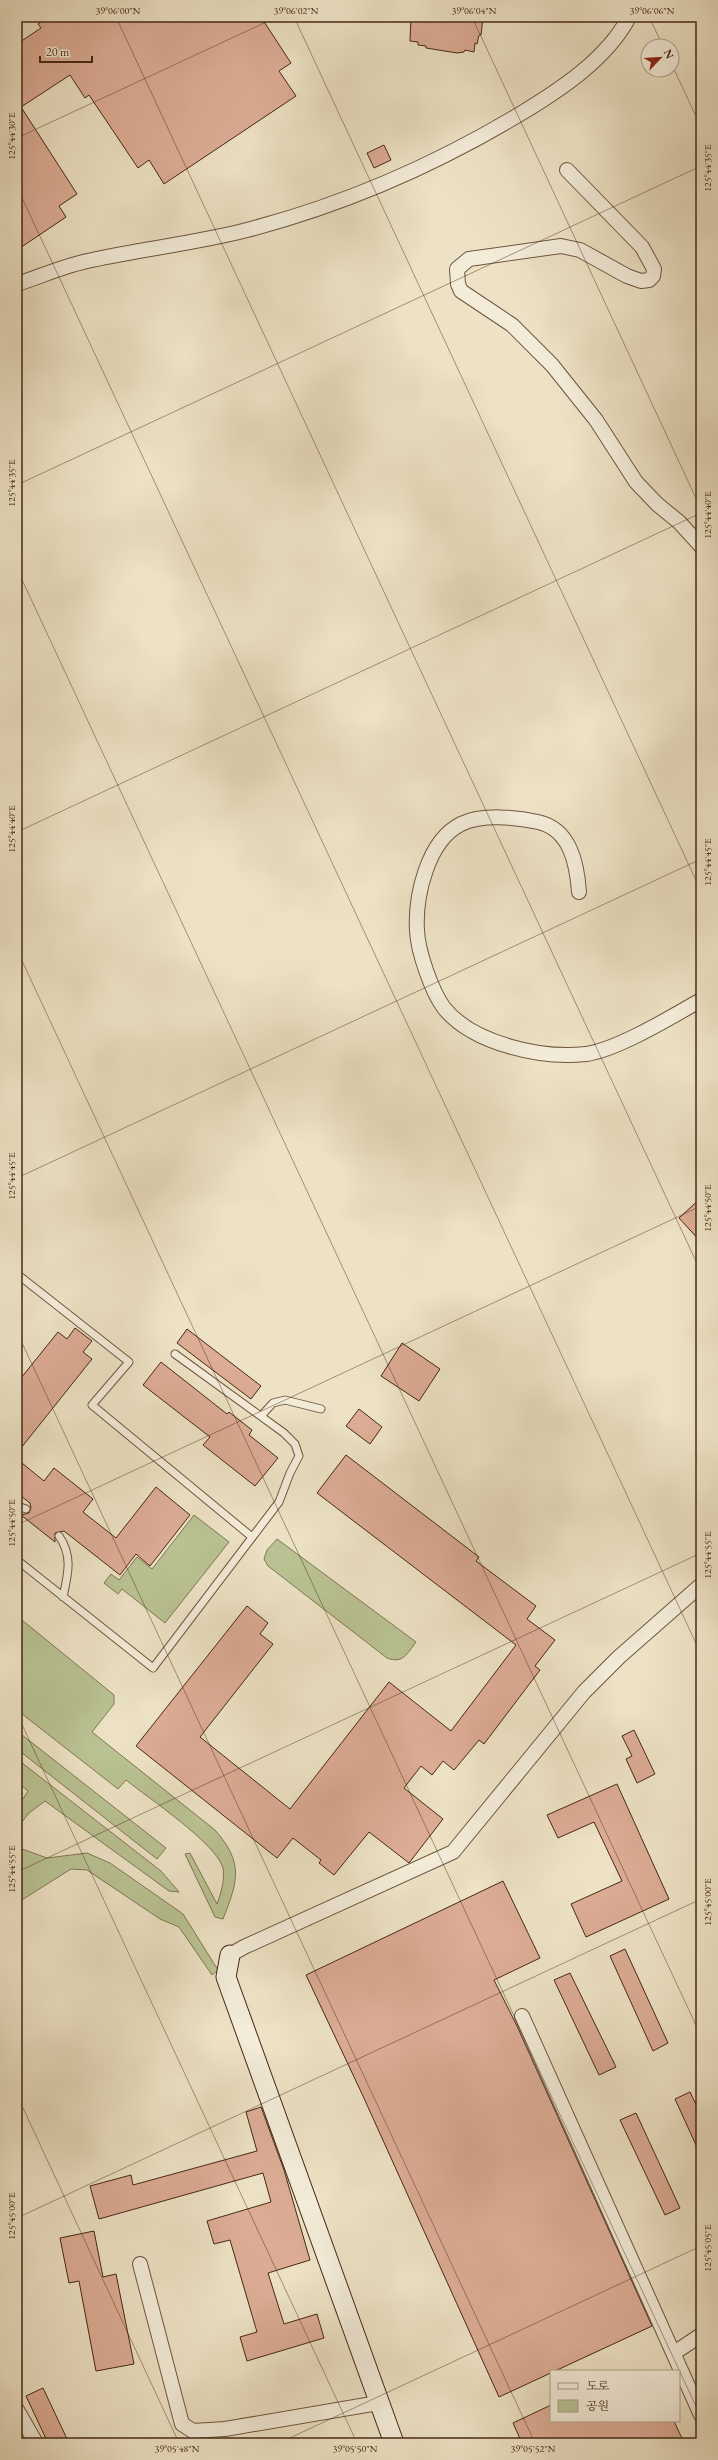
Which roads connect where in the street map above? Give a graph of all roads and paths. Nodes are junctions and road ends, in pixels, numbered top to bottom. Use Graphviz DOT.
graph roads {
  1 [pos="629,17"];
  2 [pos="567,170"];
  3 [pos="17,284"];
  4 [pos="701,546"];
  5 [pos="579,892"];
  6 [pos="701,1000"];
  7 [pos="17,1274"];
  8 [pos="174,1354"];
  9 [pos="321,1409"];
  10 [pos="261,1416"];
  11 [pos="17,1506"];
  12 [pos="26,1509"];
  13 [pos="59,1536"];
  14 [pos="252,1537"];
  15 [pos="17,1560"];
  16 [pos="701,1585"];
  17 [pos="63,1597"];
  18 [pos="230,1955"];
  19 [pos="522,2016"];
  20 [pos="140,2264"];
  21 [pos="701,2335"];
  22 [pos="674,2353"];
  23 [pos="378,2404"];
  24 [pos="17,2410"];
  25 [pos="701,2415"];
  26 [pos="36,2443"];
  27 [pos="394,2443"];
  1 -- 3 [label="street"];
  2 -- 4 [label="street"];
  5 -- 6 [label="street"];
  7 -- 14 [label="lane"];
  8 -- 10 [label="lane"];
  9 -- 10 [label="lane"];
  10 -- 14 [label="lane"];
  11 -- 12 [label="lane"];
  13 -- 17 [label="lane"];
  14 -- 17 [label="lane"];
  15 -- 17 [label="lane"];
  16 -- 18 [label="street"];
  18 -- 23 [label="street"];
  19 -- 22 [label="street"];
  20 -- 23 [label="street"];
  21 -- 22 [label="street"];
  22 -- 25 [label="street"];
  23 -- 27 [label="street"];
  24 -- 26 [label="street"];
}
